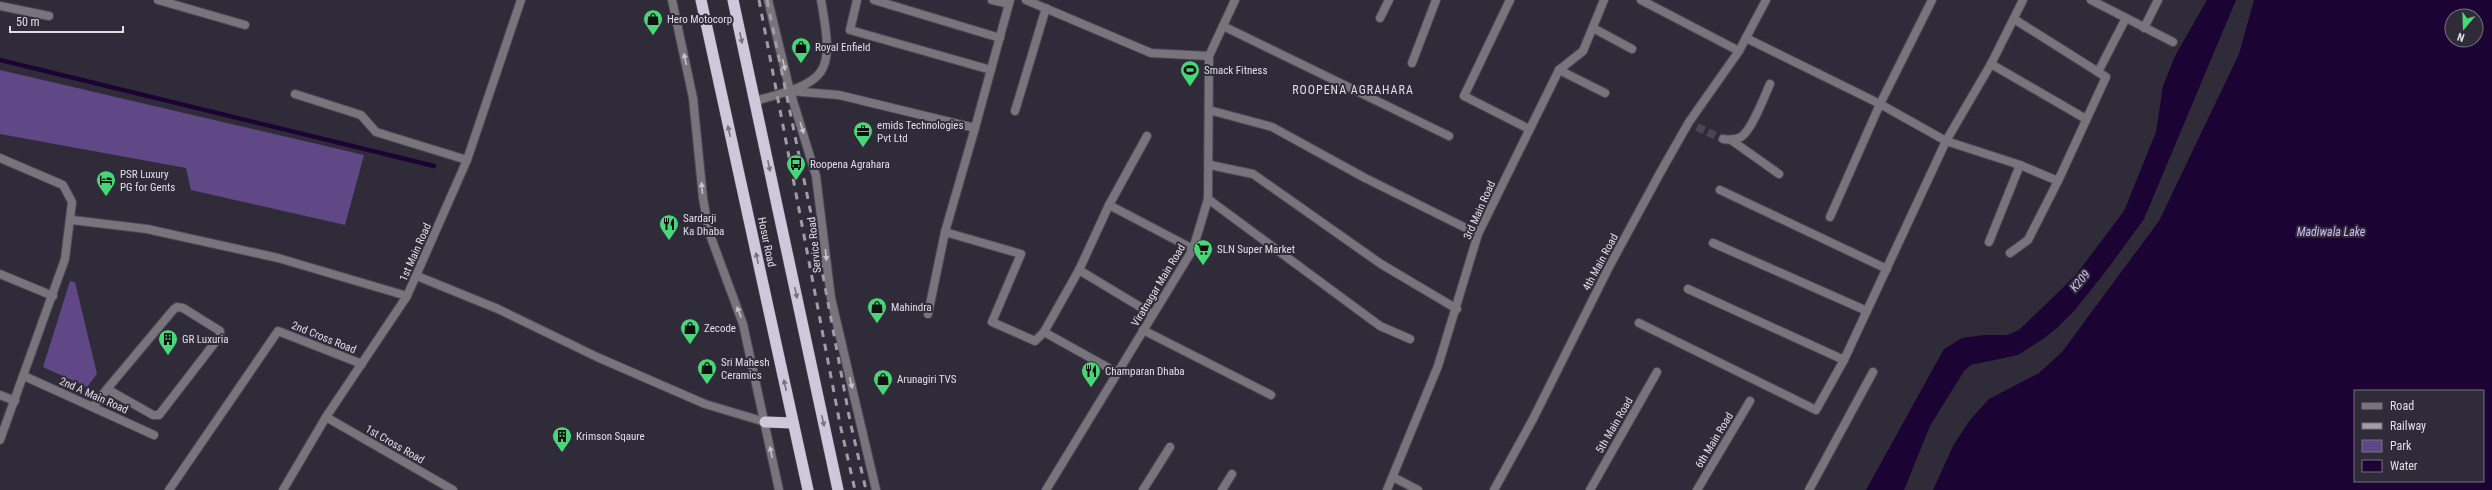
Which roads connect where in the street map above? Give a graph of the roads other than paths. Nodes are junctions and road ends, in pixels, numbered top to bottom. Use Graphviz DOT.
graph roads {
  1 [pos="158,0"];
  2 [pos="521,0"];
  3 [pos="672,0"];
  4 [pos="701,0"];
  5 [pos="733,0"];
  6 [pos="768,0"];
  7 [pos="820,0"];
  8 [pos="857,0"];
  9 [pos="874,0"];
  10 [pos="992,0"];
  11 [pos="1235,0"];
  12 [pos="1389,0"];
  13 [pos="1436,0"];
  14 [pos="1510,0"];
  15 [pos="1604,0"];
  16 [pos="1640,0"];
  17 [pos="1766,0"];
  18 [pos="1932,0"];
  19 [pos="2023,0"];
  20 [pos="2091,0"];
  21 [pos="2158,0"];
  22 [pos="1031,1"];
  23 [pos="1010,2"];
  24 [pos="0,6"];
  25 [pos="1046,8"];
  26 [pos="49,16"];
  27 [pos="1380,18"];
  28 [pos="2126,18"];
  29 [pos="2014,19"];
  30 [pos="245,25"];
  31 [pos="1223,26"];
  32 [pos="1593,28"];
  33 [pos="2144,28"];
  34 [pos="1000,38"];
  35 [pos="1746,38"];
  36 [pos="2173,42"];
  37 [pos="1632,49"];
  38 [pos="1739,51"];
  39 [pos="1209,56"];
  40 [pos="1412,63"];
  41 [pos="1991,64"];
  42 [pos="991,70"];
  43 [pos="1559,70"];
  44 [pos="2098,72"];
  45 [pos="1770,84"];
  46 [pos="790,91"];
  47 [pos="1606,93"];
  48 [pos="295,94"];
  49 [pos="754,101"];
  50 [pos="1880,104"];
  51 [pos="1209,110"];
  52 [pos="1016,111"];
  53 [pos="2086,120"];
  54 [pos="1689,122"];
  55 [pos="1697,127"];
  56 [pos="975,128"];
  57 [pos="1529,129"];
  58 [pos="1147,136"];
  59 [pos="1449,136"];
  60 [pos="1723,139"];
  61 [pos="1732,140"];
  62 [pos="1946,141"];
  63 [pos="0,158"];
  64 [pos="467,160"];
  65 [pos="2020,164"];
  66 [pos="1210,165"];
  67 [pos="1780,174"];
  68 [pos="2058,181"];
  69 [pos="1720,190"];
  70 [pos="1208,199"];
  71 [pos="1109,206"];
  72 [pos="1830,217"];
  73 [pos="72,220"];
  74 [pos="945,232"];
  75 [pos="1478,234"];
  76 [pos="1989,242"];
  77 [pos="1713,243"];
  78 [pos="1193,250"];
  79 [pos="2010,253"];
  80 [pos="1887,269"];
  81 [pos="1079,270"];
  82 [pos="0,274"];
  83 [pos="417,276"];
  84 [pos="1688,289"];
  85 [pos="53,296"];
  86 [pos="407,296"];
  87 [pos="1456,310"];
  88 [pos="1867,311"];
  89 [pos="928,314"];
  90 [pos="1152,314"];
  91 [pos="1639,323"];
  92 [pos="1143,330"];
  93 [pos="1044,332"];
  94 [pos="1410,339"];
  95 [pos="1844,360"];
  96 [pos="362,364"];
  97 [pos="1116,372"];
  98 [pos="1658,372"];
  99 [pos="1873,372"];
  100 [pos="24,376"];
  101 [pos="108,390"];
  102 [pos="0,395"];
  103 [pos="1271,395"];
  104 [pos="15,401"];
  105 [pos="1750,401"];
  106 [pos="93,407"];
  107 [pos="326,416"];
  108 [pos="765,422"];
  109 [pos="793,423"];
  110 [pos="154,435"];
  111 [pos="0,440"];
  112 [pos="1170,447"];
  113 [pos="1232,474"];
  114 [pos="1393,477"];
  115 [pos="169,490"];
  116 [pos="283,490"];
  117 [pos="454,490"];
  118 [pos="779,490"];
  119 [pos="808,490"];
  120 [pos="838,490"];
  121 [pos="876,490"];
  122 [pos="1046,490"];
  123 [pos="1143,490"];
  124 [pos="1222,490"];
  125 [pos="1387,490"];
  126 [pos="1418,490"];
  127 [pos="1494,490"];
  128 [pos="1590,490"];
  129 [pos="1697,490"];
  130 [pos="1809,490"];
  1 -- 30 [label="street"];
  2 -- 64 [label="street, 1st Main Road"];
  108 -- 3 [label="street, one-way"];
  109 -- 4 [label="highway, Hosur Road, one-way"];
  5 -- 49 [label="highway, Hosur Road, one-way"];
  6 -- 46 [label="street, Service Road, one-way"];
  7 -- 46 [label="street"];
  8 -- 42 [label="street"];
  9 -- 34 [label="street"];
  10 -- 23 [label="street"];
  11 -- 31 [label="street, Viratnagar Main Road"];
  12 -- 27 [label="street"];
  13 -- 40 [label="street"];
  14 -- 57 [label="street"];
  15 -- 32 [label="street, 3rd Main Road"];
  16 -- 38 [label="street"];
  17 -- 35 [label="street, 4th Main Road"];
  18 -- 50 [label="street"];
  19 -- 29 [label="street"];
  20 -- 28 [label="street"];
  21 -- 33 [label="street"];
  22 -- 25 [label="street"];
  23 -- 34 [label="street"];
  24 -- 26 [label="street"];
  25 -- 39 [label="street"];
  25 -- 52 [label="street"];
  28 -- 33 [label="street"];
  28 -- 44 [label="street"];
  29 -- 41 [label="street"];
  29 -- 44 [label="street"];
  31 -- 39 [label="street, Viratnagar Main Road"];
  31 -- 59 [label="street"];
  32 -- 37 [label="street"];
  32 -- 43 [label="street, 3rd Main Road"];
  33 -- 36 [label="street"];
  34 -- 42 [label="street"];
  35 -- 38 [label="street, 4th Main Road"];
  35 -- 50 [label="street"];
  38 -- 54 [label="street, 4th Main Road"];
  39 -- 51 [label="street, Viratnagar Main Road"];
  41 -- 53 [label="street"];
  41 -- 62 [label="street"];
  42 -- 56 [label="street"];
  43 -- 47 [label="street"];
  43 -- 57 [label="street, 3rd Main Road"];
  44 -- 53 [label="street"];
  45 -- 61 [label="street"];
  46 -- 49 [label="street"];
  46 -- 56 [label="street"];
  46 -- 121 [label="street, Service Road, one-way"];
  48 -- 64 [label="street"];
  49 -- 120 [label="highway, Hosur Road, one-way"];
  50 -- 62 [label="street"];
  50 -- 72 [label="street"];
  51 -- 66 [label="street, Viratnagar Main Road"];
  51 -- 75 [label="street"];
  53 -- 68 [label="street"];
  54 -- 55 [label="street"];
  54 -- 127 [label="street, 4th Main Road"];
  56 -- 74 [label="street"];
  57 -- 75 [label="street, 3rd Main Road"];
  58 -- 71 [label="street"];
  60 -- 61 [label="street"];
  61 -- 67 [label="street"];
  62 -- 65 [label="street"];
  62 -- 80 [label="street"];
  63 -- 73 [label="street"];
  64 -- 83 [label="street, 1st Main Road"];
  65 -- 68 [label="street"];
  65 -- 76 [label="street"];
  66 -- 70 [label="street, Viratnagar Main Road"];
  66 -- 87 [label="street"];
  68 -- 79 [label="street"];
  69 -- 80 [label="street"];
  70 -- 78 [label="street, Viratnagar Main Road"];
  70 -- 94 [label="street"];
  71 -- 78 [label="street"];
  71 -- 81 [label="street"];
  73 -- 85 [label="street"];
  73 -- 86 [label="street"];
  74 -- 89 [label="street"];
  74 -- 93 [label="street"];
  75 -- 87 [label="street, 3rd Main Road"];
  77 -- 88 [label="street"];
  78 -- 90 [label="street, Viratnagar Main Road"];
  80 -- 88 [label="street"];
  81 -- 90 [label="street"];
  81 -- 93 [label="street"];
  82 -- 85 [label="street"];
  83 -- 86 [label="street, 1st Main Road"];
  83 -- 108 [label="street"];
  84 -- 95 [label="street"];
  85 -- 100 [label="street"];
  86 -- 96 [label="street, 1st Main Road"];
  87 -- 114 [label="street, 3rd Main Road"];
  88 -- 95 [label="street"];
  90 -- 92 [label="street, Viratnagar Main Road"];
  91 -- 95 [label="street"];
  92 -- 97 [label="street, Viratnagar Main Road"];
  92 -- 103 [label="street"];
  93 -- 97 [label="street"];
  96 -- 107 [label="street, 1st Main Road"];
  96 -- 115 [label="street, 2nd Cross Road"];
  97 -- 122 [label="street, Viratnagar Main Road"];
  98 -- 128 [label="street, 5th Main Road"];
  99 -- 130 [label="street"];
  100 -- 104 [label="street"];
  100 -- 106 [label="street, 2nd A Main Road"];
  101 -- 101 [label="street"];
  101 -- 106 [label="street"];
  102 -- 104 [label="street"];
  104 -- 111 [label="street"];
  105 -- 129 [label="street, 6th Main Road"];
  106 -- 110 [label="street, 2nd A Main Road"];
  107 -- 116 [label="street, 1st Main Road"];
  107 -- 117 [label="street, 1st Cross Road"];
  108 -- 109 [label="highway"];
  118 -- 108 [label="street, one-way"];
  109 -- 119 [label="highway, Hosur Road"];
  112 -- 123 [label="street"];
  113 -- 124 [label="street"];
  114 -- 125 [label="street, 3rd Main Road"];
  114 -- 126 [label="street"];
}
